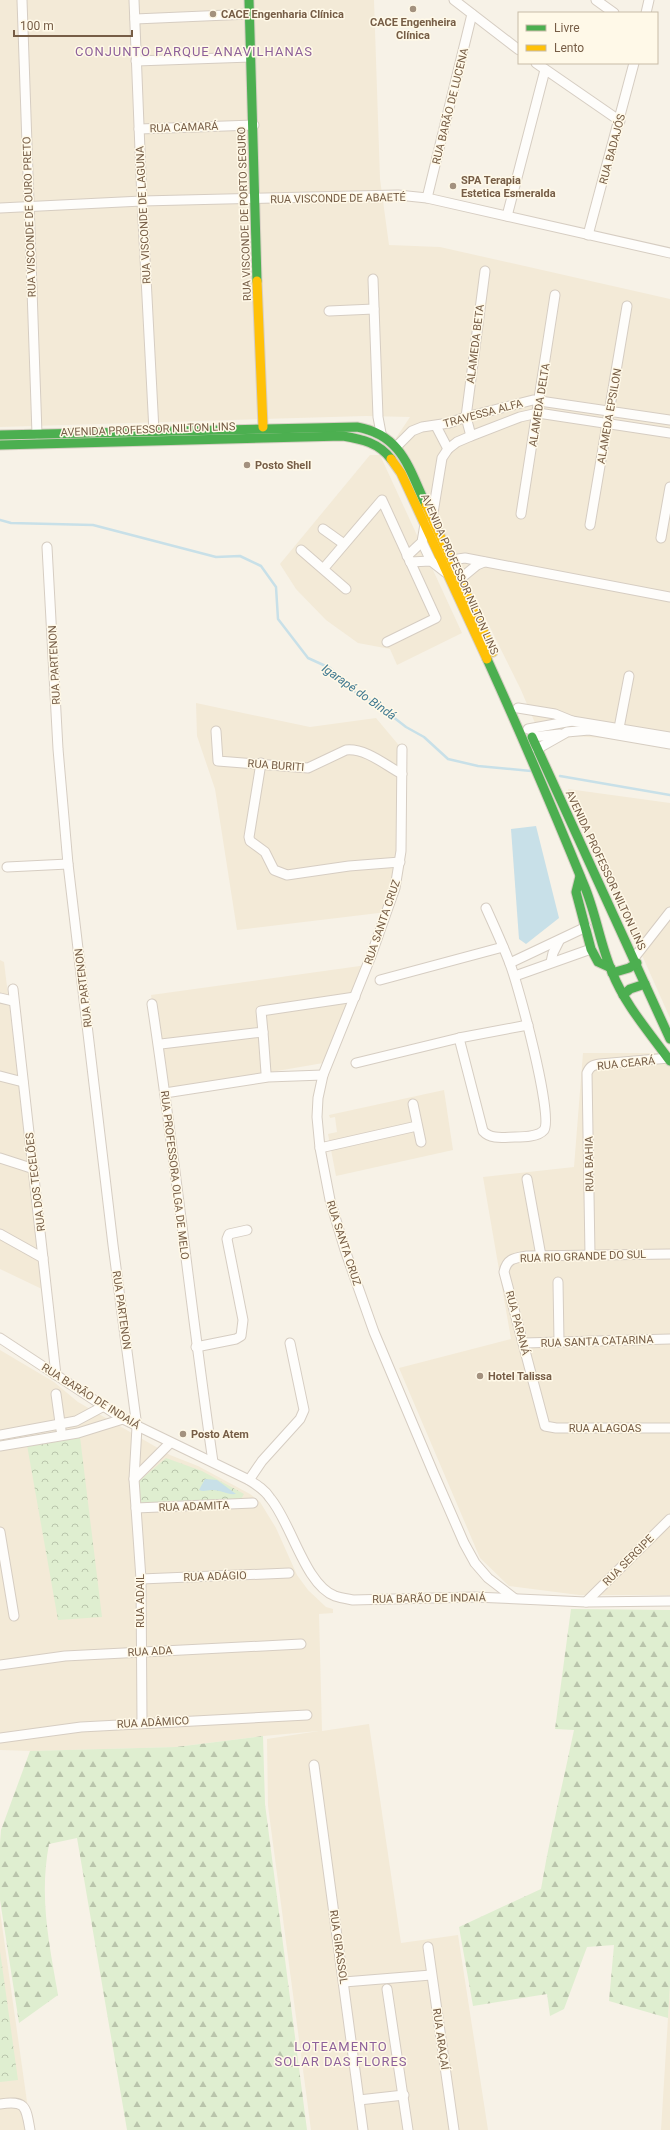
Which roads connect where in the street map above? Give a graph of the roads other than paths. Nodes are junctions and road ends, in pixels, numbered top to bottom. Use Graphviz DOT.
graph roads {
  1 [pos="22,0"];
  2 [pos="134,0"];
  3 [pos="249,0"];
  4 [pos="454,0"];
  5 [pos="596,0"];
  6 [pos="649,0"];
  7 [pos="613,12"];
  8 [pos="646,12"];
  9 [pos="250,14"];
  10 [pos="472,14"];
  11 [pos="135,19"];
  12 [pos="518,49"];
  13 [pos="251,57"];
  14 [pos="136,61"];
  15 [pos="537,64"];
  16 [pos="634,64"];
  17 [pos="544,70"];
  18 [pos="620,121"];
  19 [pos="254,125"];
  20 [pos="139,129"];
  21 [pos="427,198"];
  22 [pos="254,199"];
  23 [pos="142,202"];
  24 [pos="0,208"];
  25 [pos="28,208"];
  26 [pos="507,216"];
  27 [pos="588,235"];
  28 [pos="670,253"];
  29 [pos="485,271"];
  30 [pos="373,279"];
  31 [pos="555,295"];
  32 [pos="627,306"];
  33 [pos="374,309"];
  34 [pos="329,311"];
  35 [pos="540,401"];
  36 [pos="493,411"];
  37 [pos="610,411"];
  38 [pos="538,413"];
  39 [pos="466,417"];
  40 [pos="670,420"];
  41 [pos="608,423"];
  42 [pos="499,425"];
  43 [pos="436,426"];
  44 [pos="263,427"];
  45 [pos="154,431"];
  46 [pos="380,433"];
  47 [pos="670,433"];
  48 [pos="37,434"];
  49 [pos="0,435"];
  50 [pos="471,436"];
  51 [pos="0,445"];
  52 [pos="396,446"];
  53 [pos="448,449"];
  54 [pos="670,487"];
  55 [pos="521,514"];
  56 [pos="432,519"];
  57 [pos="425,524"];
  58 [pos="590,525"];
  59 [pos="323,529"];
  60 [pos="661,538"];
  61 [pos="422,542"];
  62 [pos="344,544"];
  63 [pos="47,547"];
  64 [pos="301,550"];
  65 [pos="409,559"];
  66 [pos="451,560"];
  67 [pos="431,561"];
  68 [pos="484,562"];
  69 [pos="324,568"];
  70 [pos="446,573"];
  71 [pos="460,579"];
  72 [pos="346,589"];
  73 [pos="670,597"];
  74 [pos="387,642"];
  75 [pos="629,676"];
  76 [pos="518,708"];
  77 [pos="572,721"];
  78 [pos="620,728"];
  79 [pos="216,731"];
  80 [pos="530,733"];
  81 [pos="561,734"];
  82 [pos="670,737"];
  83 [pos="670,744"];
  84 [pos="537,749"];
  85 [pos="402,750"];
  86 [pos="262,763"];
  87 [pos="402,774"];
  88 [pos="400,862"];
  89 [pos="68,864"];
  90 [pos="7,867"];
  91 [pos="580,876"];
  92 [pos="486,908"];
  93 [pos="670,912"];
  94 [pos="586,927"];
  95 [pos="559,941"];
  96 [pos="503,947"];
  97 [pos="591,949"];
  98 [pos="635,961"];
  99 [pos="551,962"];
  100 [pos="510,963"];
  101 [pos="611,970"];
  102 [pos="515,976"];
  103 [pos="380,980"];
  104 [pos="645,984"];
  105 [pos="13,988"];
  106 [pos="623,995"];
  107 [pos="355,997"];
  108 [pos="0,998"];
  109 [pos="13,1001"];
  110 [pos="152,1004"];
  111 [pos="528,1025"];
  112 [pos="262,1032"];
  113 [pos="459,1038"];
  114 [pos="670,1039"];
  115 [pos="161,1044"];
  116 [pos="669,1060"];
  117 [pos="356,1063"];
  118 [pos="266,1073"];
  119 [pos="587,1073"];
  120 [pos="323,1075"];
  121 [pos="0,1076"];
  122 [pos="23,1082"];
  123 [pos="165,1093"];
  124 [pos="413,1104"];
  125 [pos="417,1126"];
  126 [pos="421,1142"];
  127 [pos="320,1148"];
  128 [pos="0,1158"];
  129 [pos="34,1169"];
  130 [pos="527,1179"];
  131 [pos="247,1230"];
  132 [pos="0,1234"];
  133 [pos="670,1254"];
  134 [pos="590,1255"];
  135 [pos="541,1256"];
  136 [pos="43,1258"];
  137 [pos="504,1272"];
  138 [pos="558,1282"];
  139 [pos="0,1338"];
  140 [pos="670,1339"];
  141 [pos="559,1342"];
  142 [pos="290,1343"];
  143 [pos="524,1343"];
  144 [pos="196,1347"];
  145 [pos="56,1375"];
  146 [pos="56,1394"];
  147 [pos="104,1406"];
  148 [pos="123,1419"];
  149 [pos="542,1422"];
  150 [pos="61,1425"];
  151 [pos="137,1427"];
  152 [pos="670,1428"];
  153 [pos="0,1435"];
  154 [pos="62,1437"];
  155 [pos="170,1443"];
  156 [pos="0,1446"];
  157 [pos="213,1462"];
  158 [pos="134,1479"];
  159 [pos="249,1480"];
  160 [pos="253,1503"];
  161 [pos="136,1508"];
  162 [pos="670,1519"];
  163 [pos="0,1532"];
  164 [pos="289,1573"];
  165 [pos="141,1579"];
  166 [pos="514,1598"];
  167 [pos="670,1601"];
  168 [pos="586,1602"];
  169 [pos="14,1616"];
  170 [pos="301,1644"];
  171 [pos="140,1651"];
  172 [pos="0,1665"];
  173 [pos="307,1715"];
  174 [pos="142,1722"];
  175 [pos="0,1738"];
  176 [pos="314,1765"];
  177 [pos="428,1947"];
  178 [pos="431,1975"];
  179 [pos="344,1982"];
  180 [pos="387,1989"];
  181 [pos="404,2095"];
  182 [pos="359,2100"];
  183 [pos="0,2104"];
  184 [pos="30,2130"];
  185 [pos="363,2130"];
  186 [pos="408,2130"];
  187 [pos="454,2130"];
  1 -- 25 [label="street, RUA VISCONDE DE OURO PRETO"];
  2 -- 11 [label="street, RUA VISCONDE DE LAGUNA"];
  3 -- 9 [label="main road, RUA VISCONDE DE PORTO SEGURO"];
  4 -- 10 [label="street"];
  5 -- 7 [label="street"];
  6 -- 8 [label="street"];
  9 -- 11 [label="street"];
  9 -- 13 [label="main road, RUA VISCONDE DE PORTO SEGURO"];
  10 -- 12 [label="street"];
  10 -- 21 [label="street, RUA BARÃO DE LUCENA"];
  11 -- 14 [label="street, RUA VISCONDE DE LAGUNA"];
  13 -- 14 [label="street"];
  13 -- 19 [label="main road, RUA VISCONDE DE PORTO SEGURO"];
  14 -- 20 [label="street, RUA VISCONDE DE LAGUNA"];
  15 -- 17 [label="street"];
  16 -- 18 [label="street, RUA BADAJÓS"];
  17 -- 18 [label="street"];
  17 -- 26 [label="street"];
  18 -- 27 [label="street, RUA BADAJÓS"];
  19 -- 20 [label="street, RUA CAMARÁ"];
  19 -- 22 [label="main road, RUA VISCONDE DE PORTO SEGURO"];
  20 -- 23 [label="street, RUA VISCONDE DE LAGUNA"];
  21 -- 22 [label="street, RUA VISCONDE DE ABAETÉ"];
  21 -- 26 [label="street, RUA VISCONDE DE ABAETÉ"];
  22 -- 23 [label="street, RUA VISCONDE DE ABAETÉ"];
  22 -- 44 [label="main road, RUA VISCONDE DE PORTO SEGURO"];
  23 -- 25 [label="street, RUA VISCONDE DE ABAETÉ"];
  23 -- 45 [label="street, RUA VISCONDE DE LAGUNA"];
  24 -- 25 [label="street, RUA VISCONDE DE ABAETÉ"];
  25 -- 48 [label="street, RUA VISCONDE DE OURO PRETO"];
  26 -- 27 [label="street, RUA VISCONDE DE ABAETÉ"];
  27 -- 28 [label="street, RUA VISCONDE DE ABAETÉ"];
  29 -- 39 [label="street, ALAMEDA BETA"];
  30 -- 33 [label="street"];
  31 -- 35 [label="street, ALAMEDA DELTA"];
  32 -- 37 [label="street, ALAMEDA EPSILON"];
  33 -- 34 [label="street"];
  33 -- 46 [label="street"];
  35 -- 36 [label="street, TRAVESSA ALFA"];
  35 -- 37 [label="street, TRAVESSA ALFA"];
  35 -- 38 [label="street, ALAMEDA DELTA"];
  36 -- 39 [label="street, TRAVESSA ALFA"];
  36 -- 42 [label="street"];
  37 -- 40 [label="street, TRAVESSA ALFA"];
  37 -- 41 [label="street, ALAMEDA EPSILON"];
  38 -- 41 [label="street"];
  38 -- 42 [label="street"];
  38 -- 55 [label="street, ALAMEDA DELTA"];
  39 -- 43 [label="street, TRAVESSA ALFA"];
  39 -- 50 [label="street"];
  41 -- 47 [label="street"];
  41 -- 58 [label="street, ALAMEDA EPSILON"];
  42 -- 50 [label="street"];
  43 -- 52 [label="street, TRAVESSA ALFA"];
  43 -- 53 [label="street"];
  44 -- 45 [label="main road, AVENIDA PROFESSOR NILTON LINS"];
  44 -- 46 [label="main road, AVENIDA PROFESSOR NILTON LINS"];
  45 -- 48 [label="main road, AVENIDA PROFESSOR NILTON LINS"];
  46 -- 52 [label="main road, AVENIDA PROFESSOR NILTON LINS"];
  48 -- 49 [label="main road, AVENIDA PROFESSOR NILTON LINS"];
  50 -- 53 [label="street"];
  51 -- 57 [label="main road, AVENIDA PROFESSOR NILTON LINS"];
  52 -- 56 [label="main road, AVENIDA PROFESSOR NILTON LINS"];
  53 -- 56 [label="street"];
  54 -- 60 [label="street"];
  56 -- 66 [label="main road, AVENIDA PROFESSOR NILTON LINS"];
  57 -- 61 [label="street"];
  57 -- 70 [label="main road, AVENIDA PROFESSOR NILTON LINS"];
  59 -- 62 [label="street"];
  61 -- 65 [label="street"];
  61 -- 67 [label="street"];
  62 -- 65 [label="street"];
  62 -- 69 [label="street"];
  63 -- 89 [label="street, RUA PARTENON"];
  64 -- 69 [label="street"];
  65 -- 67 [label="street"];
  65 -- 74 [label="street"];
  66 -- 68 [label="street"];
  66 -- 71 [label="main road, AVENIDA PROFESSOR NILTON LINS"];
  67 -- 70 [label="street"];
  68 -- 71 [label="street"];
  68 -- 73 [label="street"];
  69 -- 72 [label="street"];
  70 -- 91 [label="main road, AVENIDA PROFESSOR NILTON LINS"];
  71 -- 76 [label="main road, AVENIDA PROFESSOR NILTON LINS"];
  75 -- 78 [label="street"];
  76 -- 77 [label="street"];
  76 -- 80 [label="main road, AVENIDA PROFESSOR NILTON LINS"];
  77 -- 78 [label="street"];
  77 -- 80 [label="street"];
  78 -- 82 [label="street"];
  79 -- 86 [label="street, RUA BURITI"];
  80 -- 81 [label="street"];
  80 -- 84 [label="main road, AVENIDA PROFESSOR NILTON LINS"];
  81 -- 83 [label="street"];
  81 -- 84 [label="street"];
  84 -- 98 [label="main road, AVENIDA PROFESSOR NILTON LINS"];
  85 -- 87 [label="street, RUA SANTA CRUZ"];
  86 -- 87 [label="street, RUA BURITI"];
  86 -- 88 [label="street, RUA SANTA CRUZ"];
  87 -- 88 [label="street, RUA SANTA CRUZ"];
  88 -- 107 [label="street, RUA SANTA CRUZ"];
  89 -- 90 [label="street"];
  89 -- 151 [label="street, RUA PARTENON"];
  91 -- 94 [label="main road"];
  91 -- 101 [label="main road, AVENIDA PROFESSOR NILTON LINS"];
  92 -- 96 [label="street"];
  93 -- 98 [label="street"];
  94 -- 95 [label="street"];
  94 -- 97 [label="main road"];
  95 -- 99 [label="street"];
  95 -- 100 [label="street"];
  96 -- 100 [label="street"];
  96 -- 103 [label="street"];
  97 -- 99 [label="street"];
  97 -- 101 [label="main road"];
  98 -- 101 [label="main road"];
  98 -- 104 [label="main road, AVENIDA PROFESSOR NILTON LINS"];
  99 -- 102 [label="street"];
  100 -- 102 [label="street"];
  101 -- 106 [label="main road, AVENIDA PROFESSOR NILTON LINS"];
  102 -- 111 [label="street"];
  104 -- 106 [label="main road"];
  104 -- 114 [label="main road, AVENIDA PROFESSOR NILTON LINS"];
  105 -- 109 [label="street, RUA DOS TECELÕES"];
  106 -- 116 [label="main road, AVENIDA PROFESSOR NILTON LINS"];
  107 -- 112 [label="street"];
  107 -- 120 [label="street, RUA SANTA CRUZ"];
  108 -- 109 [label="street"];
  109 -- 122 [label="street, RUA DOS TECELÕES"];
  110 -- 123 [label="street, RUA PROFESSORA OLGA DE MELO"];
  111 -- 113 [label="street"];
  111 -- 113 [label="street"];
  112 -- 115 [label="street"];
  112 -- 118 [label="street"];
  113 -- 117 [label="street"];
  116 -- 119 [label="street, RUA CEARÁ"];
  119 -- 134 [label="street, RUA BAHIA"];
  120 -- 123 [label="street"];
  120 -- 127 [label="street, RUA SANTA CRUZ"];
  121 -- 122 [label="street"];
  122 -- 129 [label="street, RUA DOS TECELÕES"];
  123 -- 144 [label="street, RUA PROFESSORA OLGA DE MELO"];
  124 -- 125 [label="street"];
  125 -- 126 [label="street"];
  125 -- 127 [label="street"];
  127 -- 166 [label="street, RUA SANTA CRUZ"];
  128 -- 129 [label="street"];
  129 -- 136 [label="street, RUA DOS TECELÕES"];
  130 -- 135 [label="street"];
  131 -- 144 [label="street"];
  132 -- 136 [label="street"];
  133 -- 134 [label="street, RUA RIO GRANDE DO SUL"];
  134 -- 135 [label="street, RUA RIO GRANDE DO SUL"];
  135 -- 137 [label="street, RUA RIO GRANDE DO SUL"];
  136 -- 145 [label="street, RUA DOS TECELÕES"];
  137 -- 143 [label="street, RUA PARANÁ"];
  138 -- 141 [label="street"];
  139 -- 145 [label="street, RUA BARÃO DE INDAIÁ"];
  140 -- 141 [label="street, RUA SANTA CATARINA"];
  141 -- 143 [label="street, RUA SANTA CATARINA"];
  142 -- 159 [label="street"];
  143 -- 149 [label="street, RUA PARANÁ"];
  144 -- 157 [label="street, RUA PROFESSORA OLGA DE MELO"];
  145 -- 147 [label="street, RUA BARÃO DE INDAIÁ"];
  146 -- 150 [label="street"];
  147 -- 148 [label="street, RUA BARÃO DE INDAIÁ"];
  147 -- 150 [label="street"];
  148 -- 151 [label="street, RUA BARÃO DE INDAIÁ"];
  148 -- 154 [label="street"];
  149 -- 152 [label="street, RUA ALAGOAS"];
  150 -- 153 [label="street"];
  150 -- 154 [label="street"];
  151 -- 155 [label="street, RUA BARÃO DE INDAIÁ"];
  151 -- 158 [label="street, RUA ADAIL"];
  154 -- 156 [label="street"];
  155 -- 157 [label="street, RUA BARÃO DE INDAIÁ"];
  155 -- 158 [label="street"];
  157 -- 159 [label="street, RUA BARÃO DE INDAIÁ"];
  158 -- 161 [label="street, RUA ADAIL"];
  159 -- 166 [label="street, RUA BARÃO DE INDAIÁ"];
  160 -- 161 [label="street, RUA ADAMITA"];
  161 -- 165 [label="street, RUA ADAIL"];
  162 -- 168 [label="street, RUA SERGIPE"];
  163 -- 169 [label="street"];
  164 -- 165 [label="street, RUA ADÁGIO"];
  165 -- 171 [label="street, RUA ADAIL"];
  166 -- 168 [label="street, RUA BARÃO DE INDAIÁ"];
  167 -- 168 [label="street, RUA BARÃO DE INDAIÁ"];
  170 -- 171 [label="street, RUA ADA"];
  171 -- 172 [label="street, RUA ADA"];
  171 -- 174 [label="street, RUA ADAIL"];
  173 -- 174 [label="street, RUA ADÂMICO"];
  174 -- 175 [label="street, RUA ADÂMICO"];
  176 -- 179 [label="street, RUA GIRASSOL"];
  177 -- 178 [label="street, RUA ARAÇAÍ"];
  178 -- 179 [label="street"];
  178 -- 187 [label="street, RUA ARAÇAÍ"];
  179 -- 182 [label="street, RUA GIRASSOL"];
  180 -- 181 [label="street"];
  181 -- 182 [label="street"];
  181 -- 186 [label="street"];
  182 -- 185 [label="street, RUA GIRASSOL"];
  183 -- 184 [label="street"];
}
